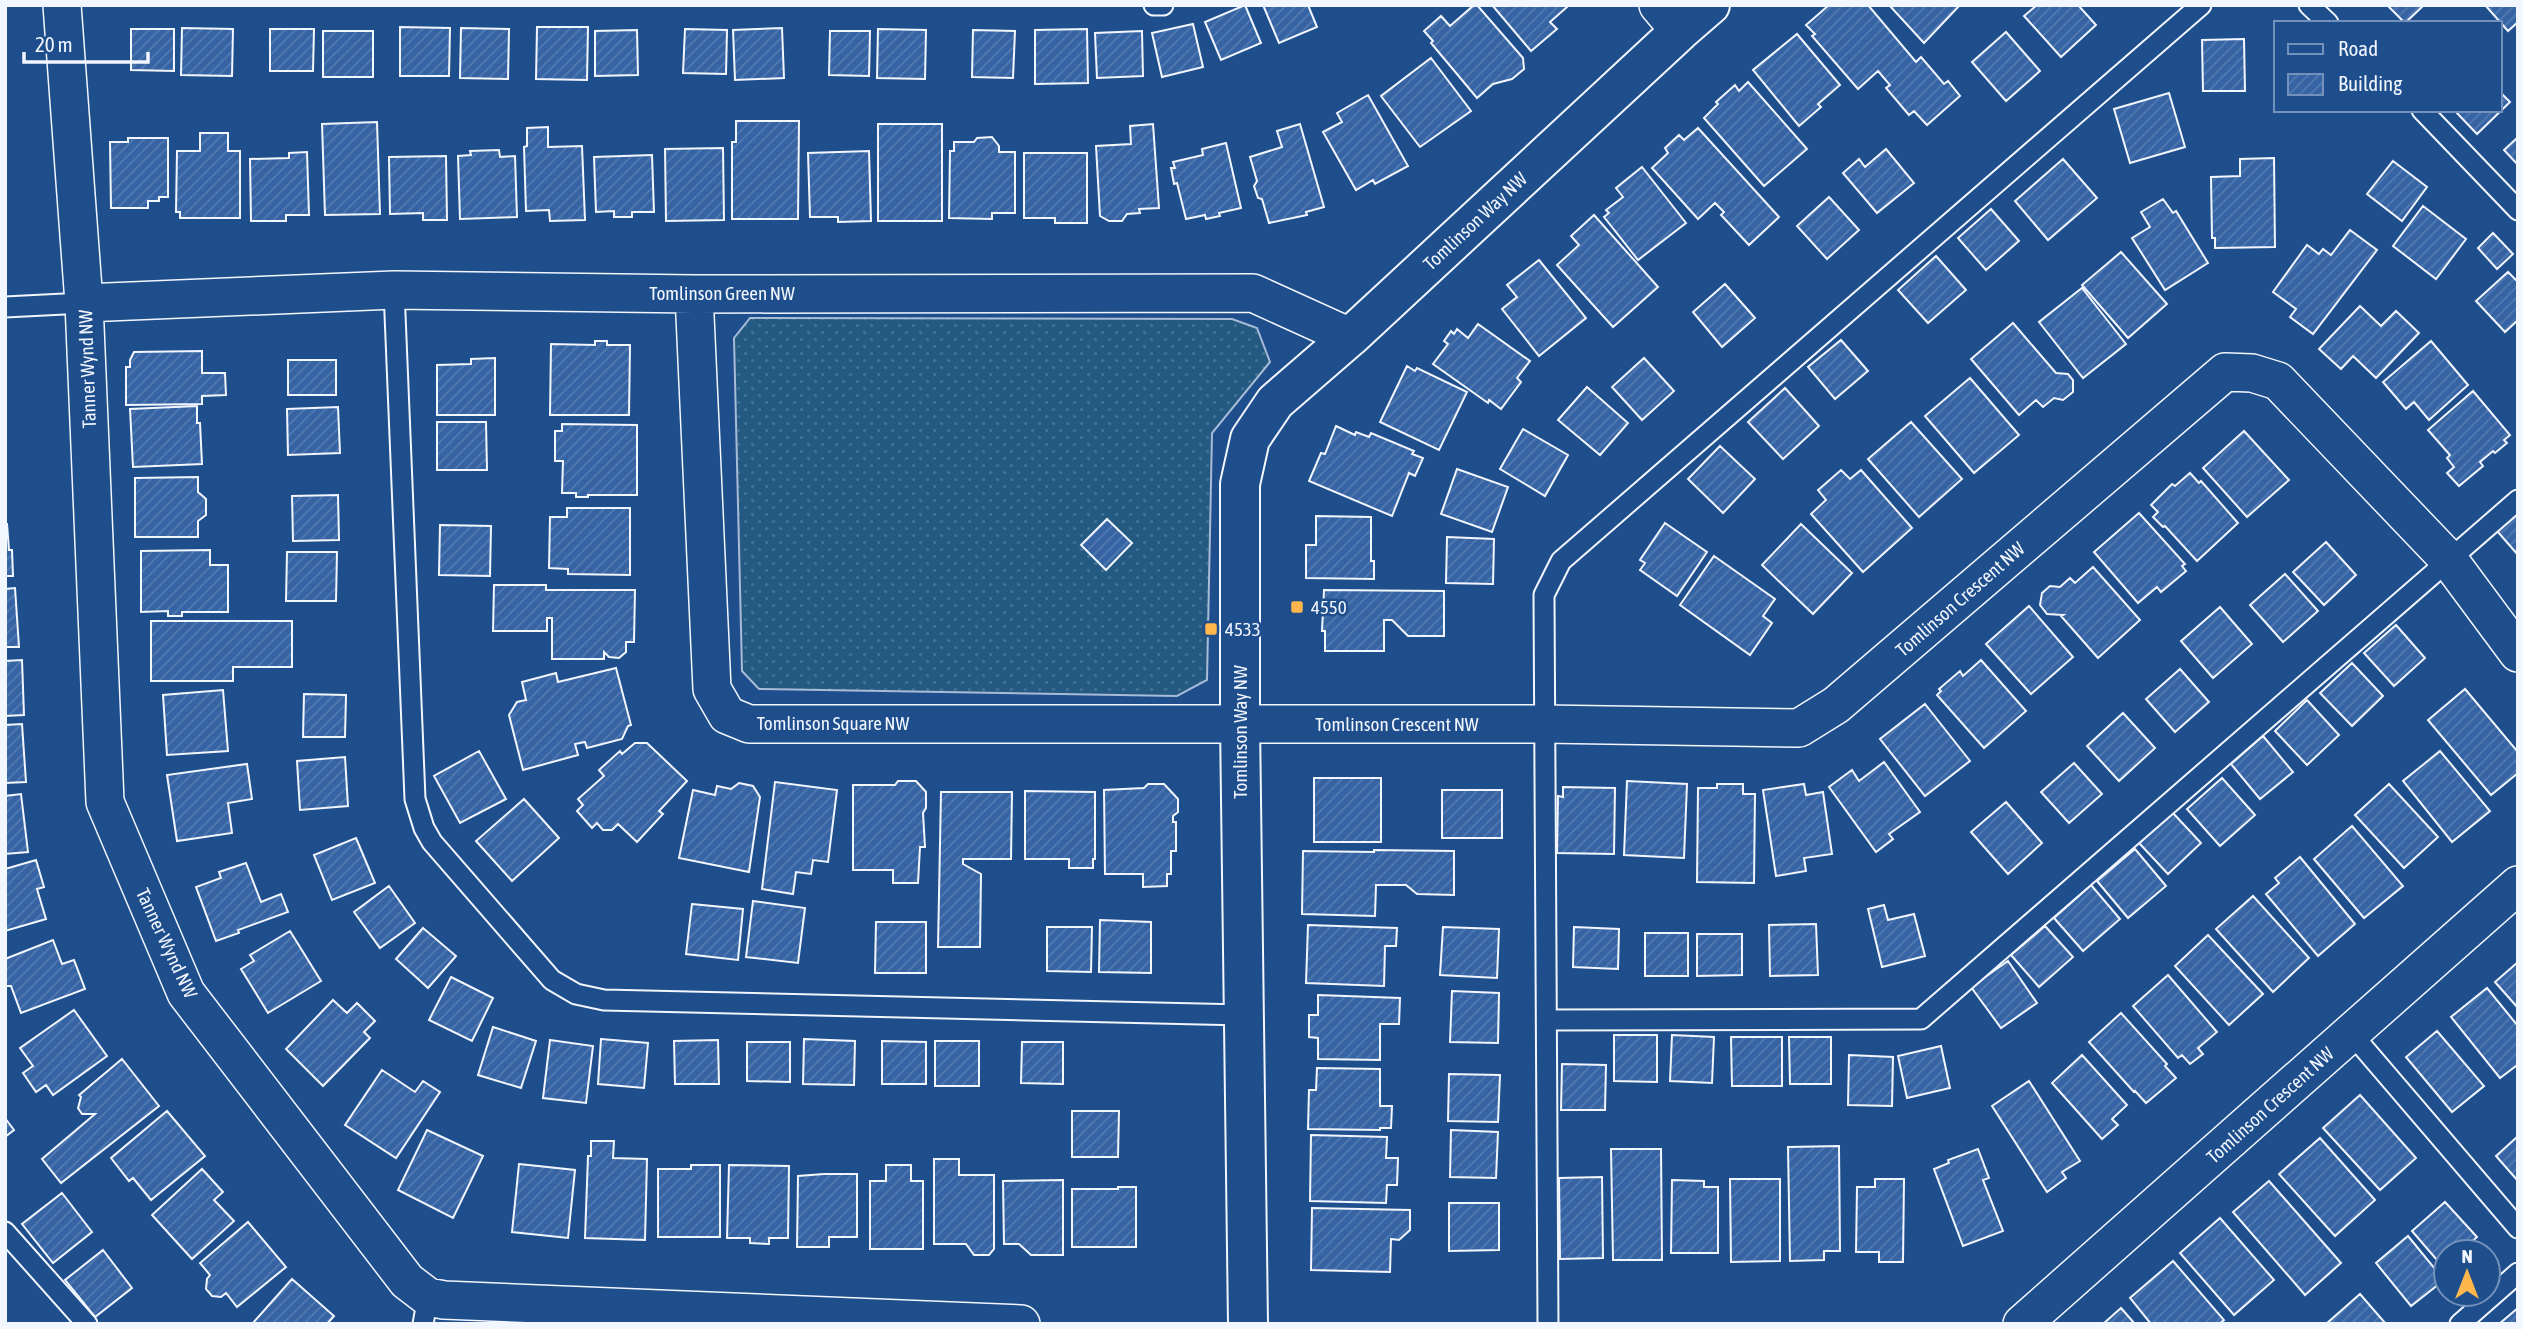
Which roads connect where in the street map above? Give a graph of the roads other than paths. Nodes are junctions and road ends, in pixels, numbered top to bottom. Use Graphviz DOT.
graph roads {
  1 [pos="62,5"];
  2 [pos="1154,5"];
  3 [pos="1163,5"];
  4 [pos="1710,5"];
  5 [pos="2201,5"];
  6 [pos="2309,5"];
  7 [pos="1669,18"];
  8 [pos="2326,21"];
  9 [pos="2423,112"];
  10 [pos="2518,211"];
  11 [pos="394,290"];
  12 [pos="694,294"];
  13 [pos="84,303"];
  14 [pos="5,307"];
  15 [pos="1350,337"];
  16 [pos="2518,500"];
  17 [pos="2449,560"];
  18 [pos="2518,653"];
  19 [pos="1240,724"];
  20 [pos="1544,724"];
  21 [pos="2518,885"];
  22 [pos="1244,1015"];
  23 [pos="1547,1020"];
  24 [pos="2351,1033"];
  25 [pos="2518,1228"];
  26 [pos="5,1232"];
  27 [pos="2518,1273"];
  28 [pos="425,1310"];
  29 [pos="87,1324"];
  30 [pos="1021,1324"];
  31 [pos="1248,1324"];
  32 [pos="1548,1324"];
  33 [pos="2022,1324"];
  34 [pos="2460,1324"];
  1 -- 13 [label="street, Tanner Wynd NW"];
  2 -- 3 [label="lane"];
  4 -- 7 [label="street, Tomlinson Way NW"];
  5 -- 20 [label="lane"];
  6 -- 8 [label="lane"];
  7 -- 15 [label="street, Tomlinson Way NW"];
  9 -- 10 [label="lane"];
  11 -- 12 [label="street, Tomlinson Green NW"];
  11 -- 13 [label="street, Tomlinson Green NW"];
  11 -- 22 [label="lane"];
  12 -- 15 [label="street, Tomlinson Green NW"];
  12 -- 19 [label="street, Tomlinson Square NW"];
  13 -- 14 [label="lane"];
  13 -- 28 [label="street, Tanner Wynd NW"];
  15 -- 19 [label="street, Tomlinson Way NW"];
  16 -- 17 [label="lane"];
  17 -- 18 [label="street, Tomlinson Crescent NW"];
  17 -- 20 [label="street, Tomlinson Crescent NW"];
  17 -- 23 [label="lane"];
  19 -- 20 [label="street, Tomlinson Crescent NW"];
  19 -- 22 [label="street, Tomlinson Way NW"];
  20 -- 23 [label="lane"];
  21 -- 24 [label="street, Tomlinson Crescent NW"];
  22 -- 31 [label="street, Tomlinson Way NW"];
  23 -- 32 [label="lane"];
  24 -- 25 [label="lane"];
  24 -- 33 [label="street, Tomlinson Crescent NW"];
  26 -- 29 [label="lane"];
  27 -- 34 [label="lane"];
  28 -- 30 [label="street, Tanner Wynd NW"];
}
